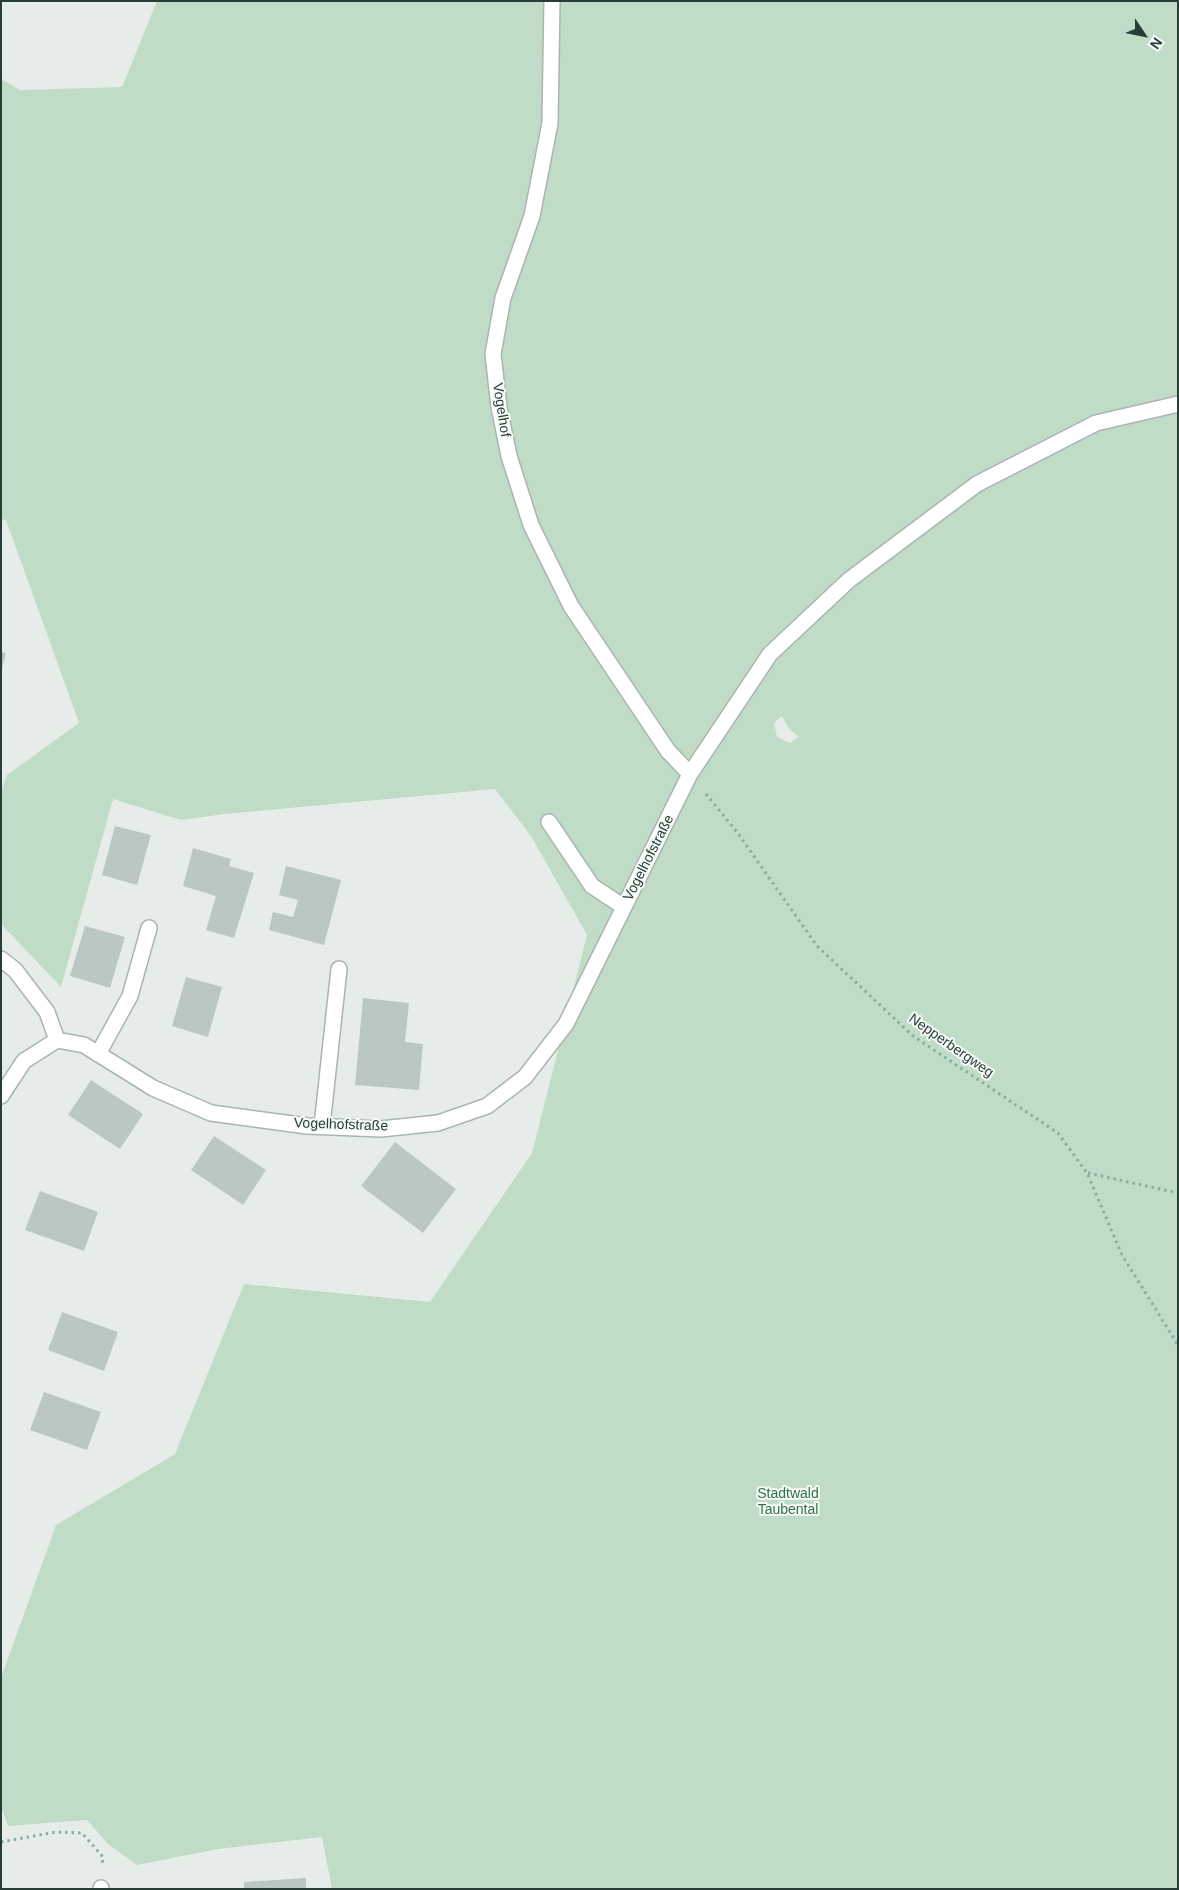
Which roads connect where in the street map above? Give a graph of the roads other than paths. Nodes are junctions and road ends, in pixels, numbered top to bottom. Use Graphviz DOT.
graph roads {
  1 [pos="552,1"];
  2 [pos="1178,404"];
  3 [pos="690,774"];
  4 [pos="549,822"];
  5 [pos="624,907"];
  6 [pos="149,928"];
  7 [pos="1,959"];
  8 [pos="339,969"];
  9 [pos="56,1040"];
  10 [pos="98,1054"];
  11 [pos="1,1096"];
  12 [pos="322,1126"];
  1 -- 3 [label="street, Vogelhof"];
  2 -- 3 [label="street, Vogelhofstraße"];
  3 -- 5 [label="street, Vogelhofstraße"];
  4 -- 5 [label="street"];
  5 -- 12 [label="street, Vogelhofstraße"];
  6 -- 10 [label="street"];
  7 -- 9 [label="street"];
  8 -- 12 [label="street"];
  9 -- 10 [label="street, Vogelhofstraße"];
  9 -- 11 [label="street"];
  10 -- 12 [label="street, Vogelhofstraße"];
}
